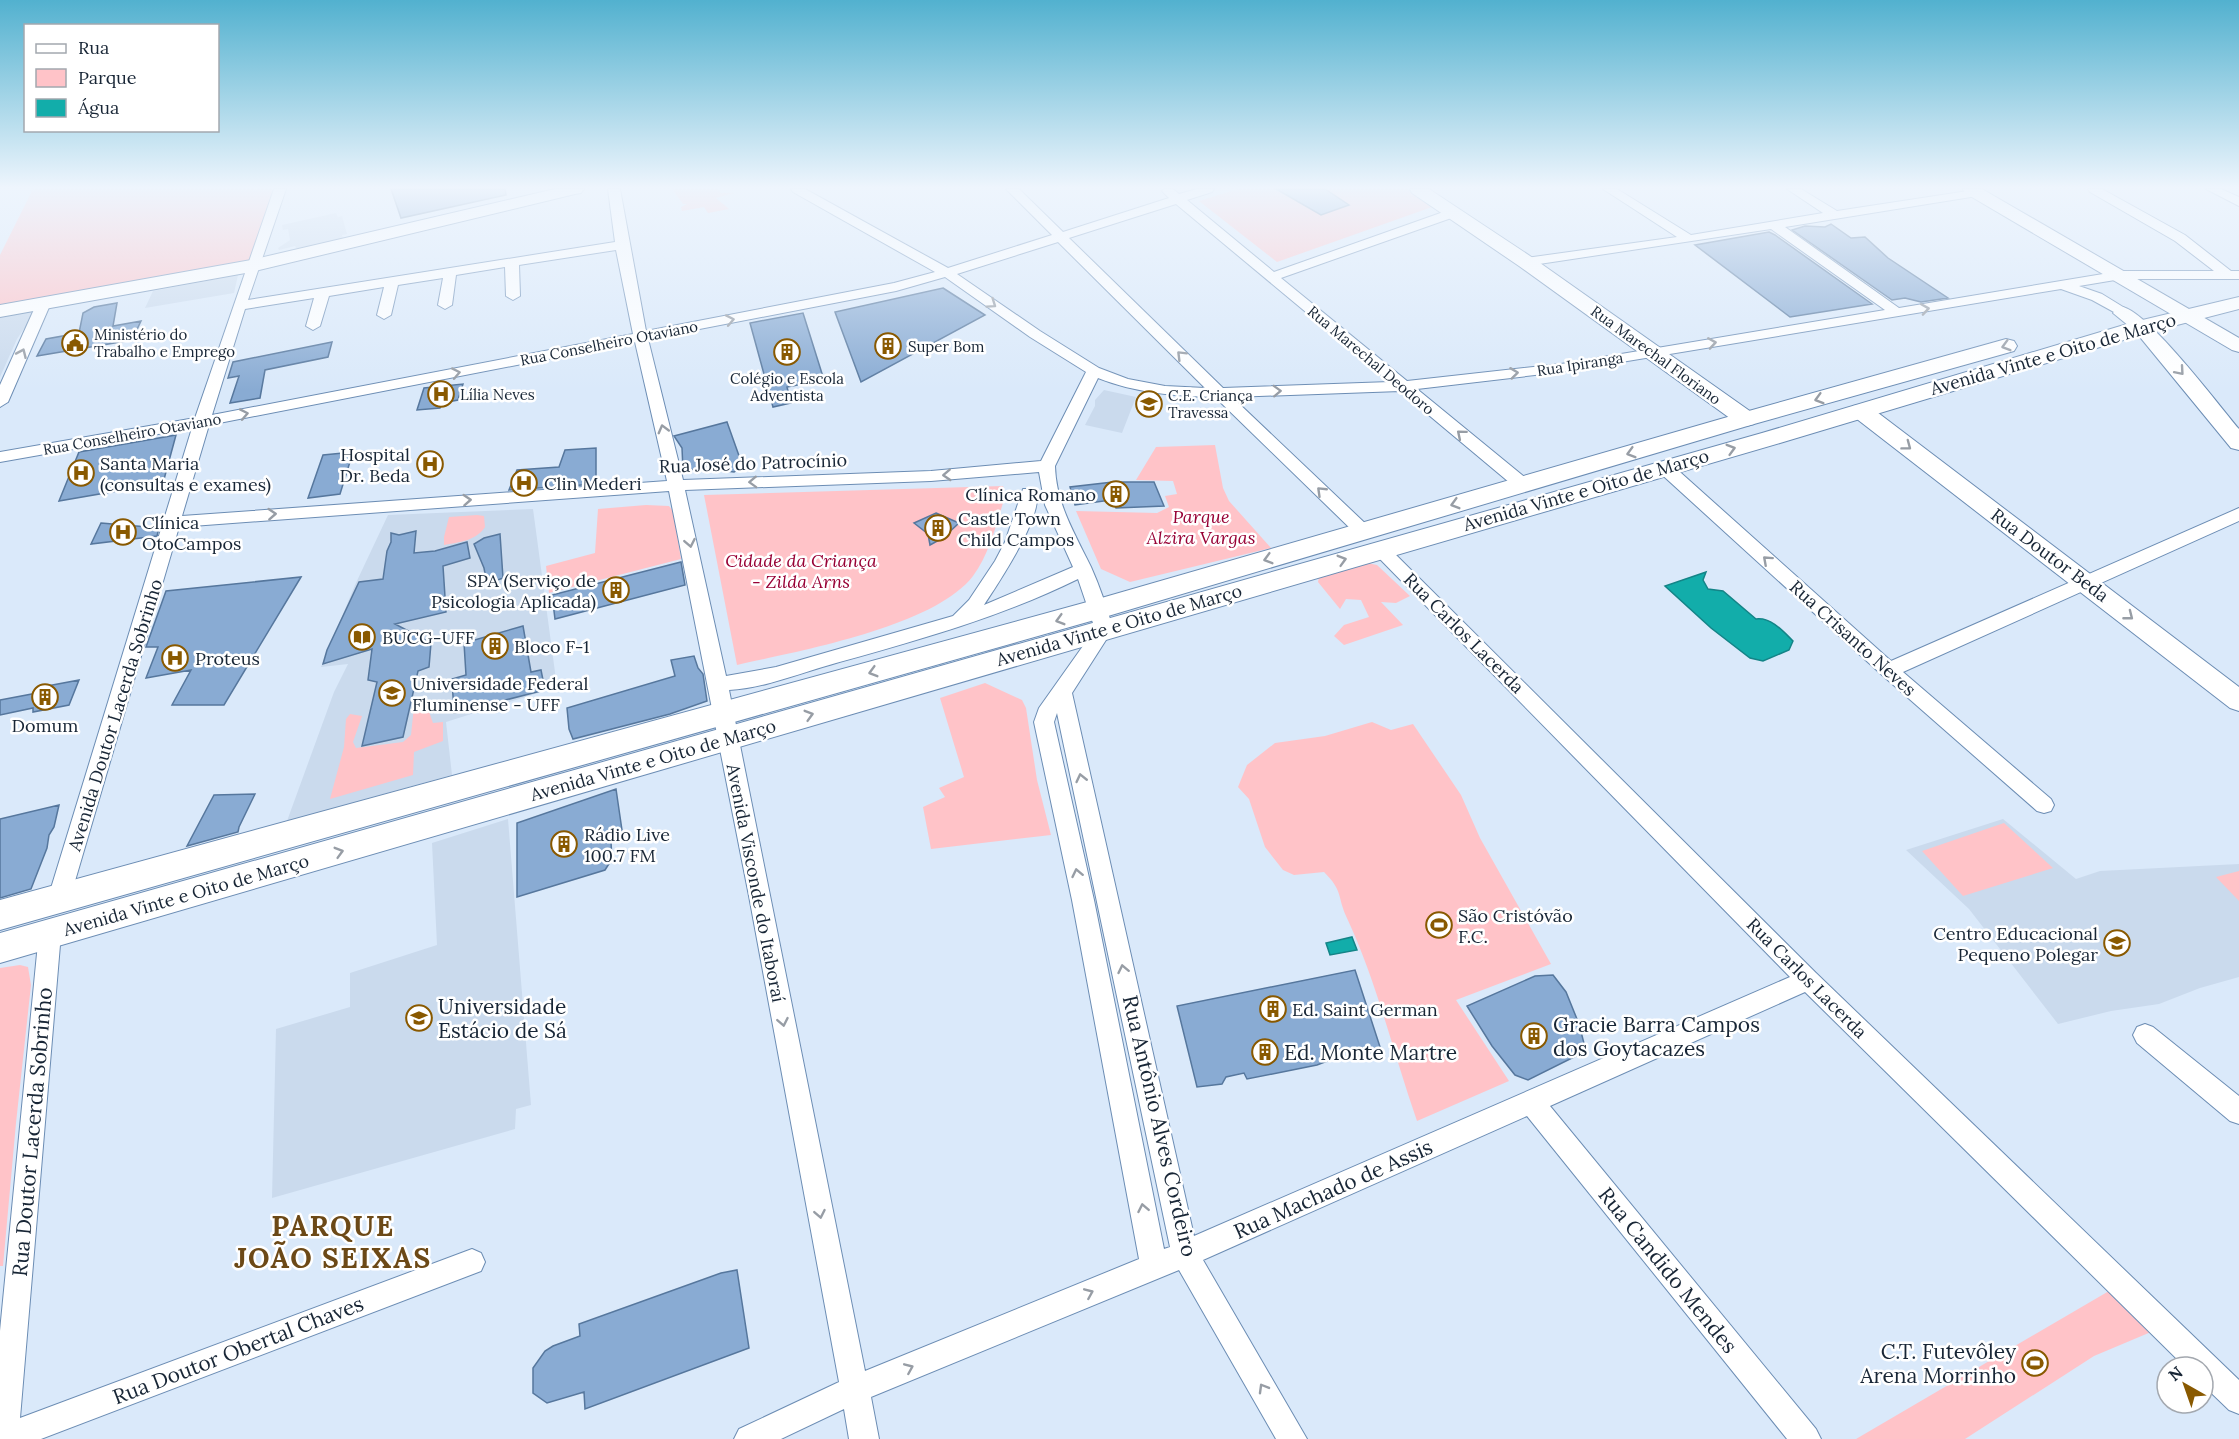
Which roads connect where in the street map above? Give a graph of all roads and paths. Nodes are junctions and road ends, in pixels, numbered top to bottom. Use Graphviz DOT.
graph roads {
  1 [pos="255,256"];
  2 [pos="292,256"];
  3 [pos="557,256"];
  4 [pos="623,256"];
  5 [pos="917,256"];
  6 [pos="999,256"];
  7 [pos="1082,256"];
  8 [pos="1246,256"];
  9 [pos="1330,256"];
  10 [pos="1517,256"];
  11 [pos="1567,256"];
  12 [pos="1817,256"];
  13 [pos="2088,256"];
  14 [pos="2204,256"];
  15 [pos="1526,262"];
  16 [pos="512,264"];
  17 [pos="251,266"];
  18 [pos="450,273"];
  19 [pos="947,273"];
  20 [pos="2121,275"];
  21 [pos="1271,277"];
  22 [pos="2235,279"];
  23 [pos="392,282"];
  24 [pos="2063,285"];
  25 [pos="323,292"];
  26 [pos="513,296"];
  27 [pos="2165,302"];
  28 [pos="2239,303"];
  29 [pos="44,304"];
  30 [pos="446,305"];
  31 [pos="239,306"];
  32 [pos="0,312"];
  33 [pos="1898,314"];
  34 [pos="384,315"];
  35 [pos="2185,315"];
  36 [pos="2132,320"];
  37 [pos="313,326"];
  38 [pos="639,338"];
  39 [pos="2239,346"];
  40 [pos="1654,352"];
  41 [pos="1094,371"];
  42 [pos="1404,386"];
  43 [pos="1219,393"];
  44 [pos="0,402"];
  45 [pos="1861,411"];
  46 [pos="1746,419"];
  47 [pos="200,422"];
  48 [pos="1771,438"];
  49 [pos="2239,443"];
  50 [pos="0,458"];
  51 [pos="1047,466"];
  52 [pos="1665,468"];
  53 [pos="980,474"];
  54 [pos="1522,484"];
  55 [pos="678,485"];
  56 [pos="1029,493"];
  57 [pos="2239,514"];
  58 [pos="1060,519"];
  59 [pos="172,522"];
  60 [pos="1372,540"];
  61 [pos="1083,570"];
  62 [pos="2085,582"];
  63 [pos="1101,619"];
  64 [pos="958,621"];
  65 [pos="1888,670"];
  66 [pos="718,683"];
  67 [pos="1062,692"];
  68 [pos="2239,700"];
  69 [pos="726,726"];
  70 [pos="2044,805"];
  71 [pos="1108,896"];
  72 [pos="59,898"];
  73 [pos="1083,900"];
  74 [pos="0,915"];
  75 [pos="51,933"];
  76 [pos="0,948"];
  77 [pos="1808,980"];
  78 [pos="2145,1035"];
  79 [pos="1531,1102"];
  80 [pos="2239,1112"];
  81 [pos="1185,1254"];
  82 [pos="472,1262"];
  83 [pos="1154,1266"];
  84 [pos="854,1390"];
  85 [pos="2239,1400"];
  86 [pos="5,1438"];
  87 [pos="749,1439"];
  88 [pos="864,1439"];
  89 [pos="1292,1439"];
  90 [pos="1806,1439"];
  1 -- 17 [label="street, Avenida Doutor Lacerda Sobrinho"];
  2 -- 17 [label="main road"];
  3 -- 16 [label="street"];
  4 -- 38 [label="street, Avenida Visconde do Itaboraí"];
  5 -- 19 [label="street, Rua Ipiranga"];
  6 -- 19 [label="street, Rua Conselheiro Otaviano"];
  43 -- 7 [label="street, Rua Carlos Lacerda, one-way"];
  8 -- 21 [label="street, Rua Marechal Deodoro"];
  9 -- 21 [label="street"];
  10 -- 15 [label="main road, Rua Marechal Floriano"];
  11 -- 15 [label="street"];
  12 -- 33 [label="street"];
  13 -- 20 [label="main road"];
  14 -- 22 [label="street"];
  15 -- 40 [label="main road, Rua Marechal Floriano"];
  16 -- 18 [label="street"];
  16 -- 26 [label="street"];
  17 -- 29 [label="main road"];
  17 -- 31 [label="street, Avenida Doutor Lacerda Sobrinho"];
  18 -- 23 [label="street"];
  18 -- 30 [label="street"];
  38 -- 19 [label="street, Rua Conselheiro Otaviano, one-way"];
  19 -- 41 [label="street, Rua Ipiranga, one-way"];
  20 -- 22 [label="street, Rua Ipiranga"];
  20 -- 24 [label="street, Rua Ipiranga"];
  20 -- 27 [label="main road"];
  21 -- 42 [label="street, Rua Marechal Deodoro"];
  22 -- 27 [label="main road, Avenida Vinte e Oito de Março"];
  23 -- 25 [label="street"];
  23 -- 34 [label="street"];
  33 -- 24 [label="street, Rua Ipiranga, one-way"];
  24 -- 36 [label="street, Rua Ipiranga"];
  25 -- 31 [label="street"];
  25 -- 37 [label="street"];
  27 -- 35 [label="main road"];
  27 -- 36 [label="main road, Avenida Vinte e Oito de Março"];
  28 -- 35 [label="main road, Avenida Vinte e Oito de Março"];
  29 -- 32 [label="main road"];
  44 -- 29 [label="street, one-way"];
  31 -- 47 [label="street, Avenida Doutor Lacerda Sobrinho"];
  40 -- 33 [label="street, Rua Ipiranga, one-way"];
  35 -- 36 [label="main road, Avenida Vinte e Oito de Março"];
  35 -- 39 [label="main road"];
  36 -- 45 [label="main road, Avenida Vinte e Oito de Março"];
  36 -- 46 [label="main road, Avenida Vinte e Oito de Março, one-way"];
  36 -- 49 [label="main road, one-way"];
  47 -- 38 [label="street, Rua Conselheiro Otaviano, one-way"];
  55 -- 38 [label="street, Avenida Visconde do Itaboraí, one-way"];
  42 -- 40 [label="street, Rua Ipiranga, one-way"];
  40 -- 46 [label="main road, Rua Marechal Floriano"];
  41 -- 43 [label="street, Rua Ipiranga"];
  41 -- 51 [label="street"];
  43 -- 42 [label="street, Rua Ipiranga, one-way"];
  54 -- 42 [label="street, Rua Marechal Deodoro, one-way"];
  60 -- 43 [label="street, Rua Carlos Lacerda, one-way"];
  45 -- 48 [label="main road, Avenida Vinte e Oito de Março"];
  45 -- 62 [label="main road, Rua Doutor Beda, one-way"];
  46 -- 48 [label="main road"];
  46 -- 54 [label="main road, Avenida Vinte e Oito de Março, one-way"];
  47 -- 50 [label="street, Rua Conselheiro Otaviano"];
  47 -- 59 [label="street, Avenida Doutor Lacerda Sobrinho"];
  52 -- 48 [label="main road, Avenida Vinte e Oito de Março, one-way"];
  51 -- 53 [label="street, Rua José do Patrocínio"];
  51 -- 58 [label="street"];
  52 -- 60 [label="main road, Avenida Vinte e Oito de Março"];
  65 -- 52 [label="street, Rua Crisanto Neves, one-way"];
  53 -- 55 [label="street, Rua José do Patrocínio, one-way"];
  53 -- 56 [label="street"];
  54 -- 60 [label="main road, Avenida Vinte e Oito de Março, one-way"];
  59 -- 55 [label="street, Rua José do Patrocínio, one-way"];
  55 -- 66 [label="street, Avenida Visconde do Itaboraí, one-way"];
  56 -- 58 [label="street"];
  56 -- 64 [label="street"];
  57 -- 62 [label="street"];
  58 -- 61 [label="street"];
  59 -- 72 [label="street, Avenida Doutor Lacerda Sobrinho"];
  60 -- 63 [label="main road, Avenida Vinte e Oito de Março"];
  60 -- 77 [label="street, Rua Carlos Lacerda"];
  61 -- 63 [label="street"];
  61 -- 64 [label="street"];
  62 -- 65 [label="street"];
  62 -- 68 [label="main road, Rua Doutor Beda, one-way"];
  63 -- 67 [label="street, Rua Antônio Alves Cordeiro"];
  63 -- 69 [label="main road, Avenida Vinte e Oito de Março"];
  64 -- 66 [label="street"];
  65 -- 70 [label="street, Rua Crisanto Neves"];
  66 -- 69 [label="street, Avenida Visconde do Itaboraí"];
  71 -- 67 [label="street, Rua Antônio Alves Cordeiro, one-way"];
  73 -- 67 [label="street, Rua Antônio Alves Cordeiro, one-way"];
  69 -- 72 [label="main road, Avenida Vinte e Oito de Março"];
  75 -- 69 [label="main road, Avenida Vinte e Oito de Março, one-way"];
  69 -- 84 [label="street, Avenida Visconde do Itaboraí, one-way"];
  71 -- 73 [label="street"];
  81 -- 71 [label="street, Rua Antônio Alves Cordeiro, one-way"];
  72 -- 74 [label="main road, Avenida Vinte e Oito de Março"];
  83 -- 73 [label="street, Rua Antônio Alves Cordeiro, one-way"];
  75 -- 76 [label="main road, Avenida Vinte e Oito de Março"];
  75 -- 86 [label="street, Rua Doutor Lacerda Sobrinho"];
  77 -- 79 [label="street, Rua Machado de Assis"];
  77 -- 85 [label="street, Rua Carlos Lacerda"];
  78 -- 80 [label="street"];
  79 -- 81 [label="street, Rua Machado de Assis"];
  79 -- 90 [label="street, Rua Candido Mendes"];
  81 -- 83 [label="street, Rua Machado de Assis"];
  89 -- 81 [label="street, Rua Antônio Alves Cordeiro, one-way"];
  82 -- 86 [label="street, Rua Doutor Obertal Chaves"];
  84 -- 83 [label="street, Rua Machado de Assis, one-way"];
  84 -- 87 [label="street, Rua Machado de Assis"];
  84 -- 88 [label="street, Avenida Visconde do Itaboraí"];
}
